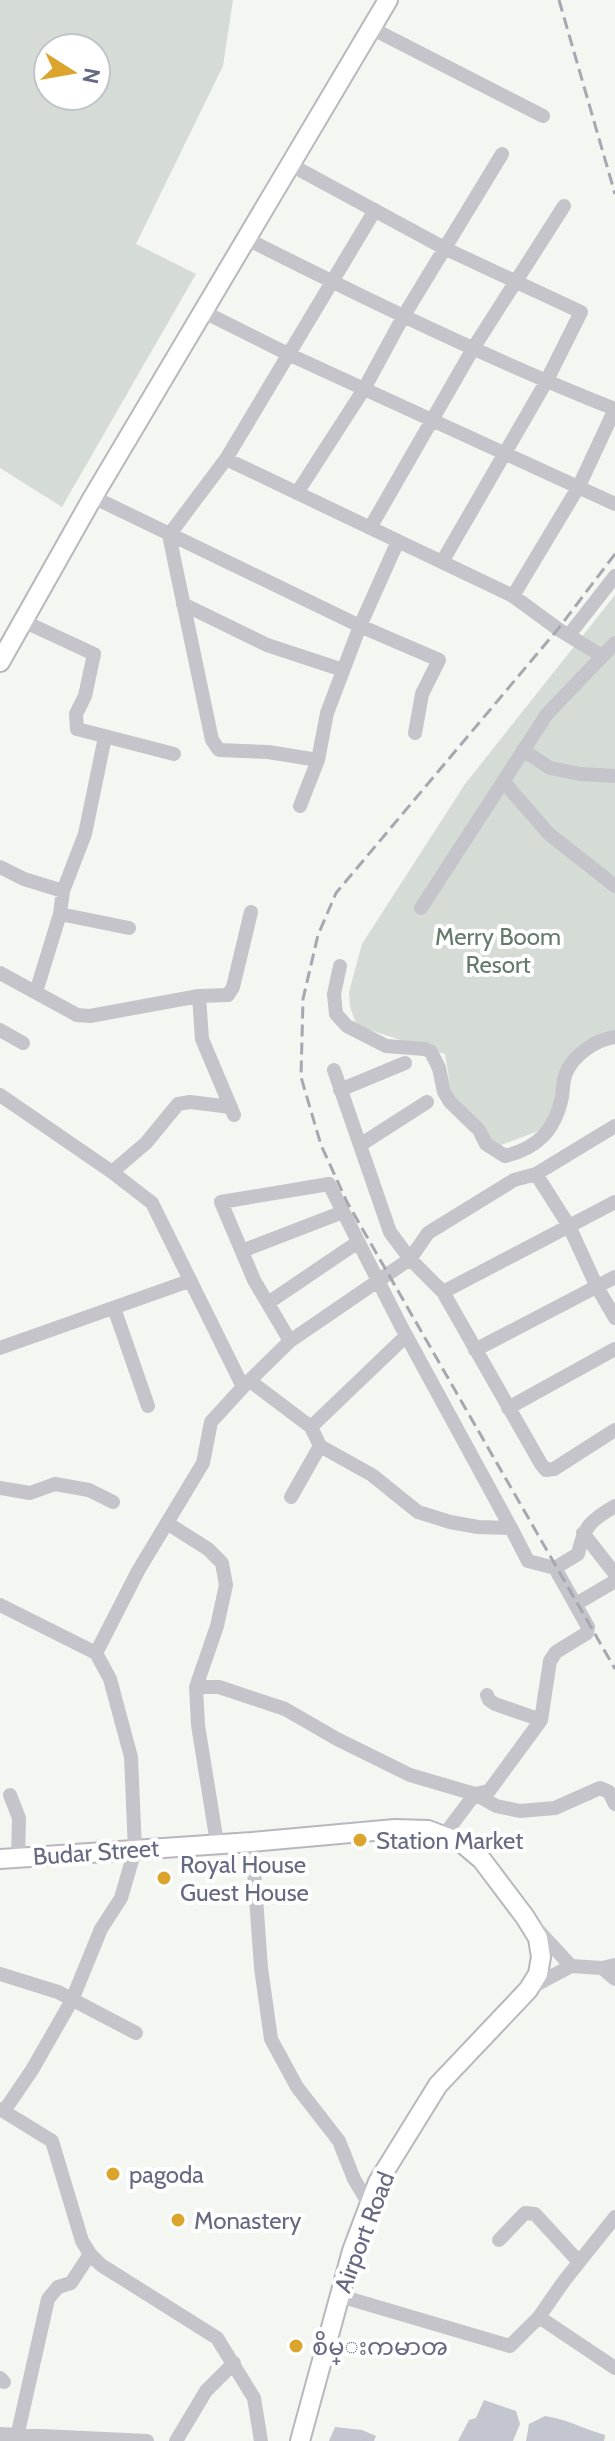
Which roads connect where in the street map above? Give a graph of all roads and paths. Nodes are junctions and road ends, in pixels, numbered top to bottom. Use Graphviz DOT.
graph roads {
  1 [pos="388,0"];
  2 [pos="371,28"];
  3 [pos="543,116"];
  4 [pos="502,154"];
  5 [pos="291,165"];
  6 [pos="564,206"];
  7 [pos="375,210"];
  8 [pos="247,239"];
  9 [pos="446,249"];
  10 [pos="330,281"];
  11 [pos="517,281"];
  12 [pos="204,312"];
  13 [pos="403,317"];
  14 [pos="474,347"];
  15 [pos="288,354"];
  16 [pos="546,382"];
  17 [pos="364,389"];
  18 [pos="615,409"];
  19 [pos="434,421"];
  20 [pos="506,453"];
  21 [pos="226,459"];
  22 [pos="579,486"];
  23 [pos="297,493"];
  24 [pos="93,497"];
  25 [pos="615,504"];
  26 [pos="370,528"];
  27 [pos="169,535"];
  28 [pos="398,541"];
  29 [pos="442,562"];
  30 [pos="615,576"];
  31 [pos="513,596"];
  32 [pos="183,604"];
  33 [pos="25,622"];
  34 [pos="360,626"];
  35 [pos="569,635"];
  36 [pos="615,643"];
  37 [pos="602,656"];
  38 [pos="0,662"];
  39 [pos="343,670"];
  40 [pos="415,733"];
  41 [pos="105,737"];
  42 [pos="523,750"];
  43 [pos="174,754"];
  44 [pos="318,760"];
  45 [pos="615,776"];
  46 [pos="503,781"];
  47 [pos="300,806"];
  48 [pos="0,867"];
  49 [pos="615,886"];
  50 [pos="63,891"];
  51 [pos="421,908"];
  52 [pos="251,912"];
  53 [pos="60,914"];
  54 [pos="129,928"];
  55 [pos="340,966"];
  56 [pos="0,973"];
  57 [pos="36,992"];
  58 [pos="199,996"];
  59 [pos="0,1030"];
  60 [pos="615,1037"];
  61 [pos="23,1043"];
  62 [pos="405,1063"];
  63 [pos="334,1070"];
  64 [pos="340,1090"];
  65 [pos="0,1095"];
  66 [pos="427,1102"];
  67 [pos="615,1126"];
  68 [pos="360,1145"];
  69 [pos="112,1172"];
  70 [pos="536,1174"];
  71 [pos="615,1202"];
  72 [pos="343,1212"];
  73 [pos="569,1226"];
  74 [pos="358,1242"];
  75 [pos="242,1251"];
  76 [pos="410,1259"];
  77 [pos="615,1277"];
  78 [pos="189,1281"];
  79 [pos="377,1281"];
  80 [pos="597,1287"];
  81 [pos="443,1292"];
  82 [pos="268,1303"];
  83 [pos="114,1308"];
  84 [pos="615,1318"];
  85 [pos="406,1336"];
  86 [pos="290,1341"];
  87 [pos="0,1348"];
  88 [pos="615,1349"];
  89 [pos="475,1350"];
  90 [pos="247,1384"];
  91 [pos="148,1406"];
  92 [pos="508,1408"];
  93 [pos="311,1427"];
  94 [pos="615,1430"];
  95 [pos="320,1446"];
  96 [pos="0,1488"];
  97 [pos="291,1497"];
  98 [pos="113,1502"];
  99 [pos="615,1506"];
  100 [pos="167,1523"];
  101 [pos="511,1528"];
  102 [pos="583,1533"];
  103 [pos="555,1568"];
  104 [pos="615,1574"];
  105 [pos="615,1581"];
  106 [pos="576,1604"];
  107 [pos="0,1605"];
  108 [pos="96,1653"];
  109 [pos="196,1687"];
  110 [pos="487,1695"];
  111 [pos="541,1720"];
  112 [pos="475,1794"];
  113 [pos="10,1795"];
  114 [pos="615,1804"];
  115 [pos="444,1835"];
  116 [pos="252,1842"];
  117 [pos="217,1843"];
  118 [pos="135,1850"];
  119 [pos="9,1859"];
  120 [pos="525,1917"];
  121 [pos="571,1966"];
  122 [pos="609,1966"];
  123 [pos="0,1974"];
  124 [pos="615,1979"];
  125 [pos="533,1982"];
  126 [pos="72,2000"];
  127 [pos="136,2033"];
  128 [pos="2,2110"];
  129 [pos="370,2206"];
  130 [pos="615,2217"];
  131 [pos="499,2240"];
  132 [pos="90,2254"];
  133 [pos="579,2262"];
  134 [pos="340,2296"];
  135 [pos="539,2317"];
  136 [pos="234,2363"];
  137 [pos="615,2368"];
  138 [pos="0,2434"];
  139 [pos="16,2438"];
  140 [pos="147,2441"];
  141 [pos="176,2441"];
  142 [pos="261,2441"];
  143 [pos="300,2441"];
  1 -- 2 [label="main road"];
  2 -- 3 [label="street"];
  2 -- 5 [label="main road"];
  4 -- 9 [label="street"];
  5 -- 7 [label="street"];
  5 -- 8 [label="main road"];
  6 -- 11 [label="street"];
  7 -- 9 [label="street"];
  7 -- 10 [label="street"];
  8 -- 10 [label="street"];
  8 -- 12 [label="main road"];
  9 -- 11 [label="street"];
  9 -- 13 [label="street"];
  10 -- 13 [label="street"];
  10 -- 15 [label="street"];
  11 -- 14 [label="street"];
  11 -- 16 [label="street"];
  12 -- 15 [label="street"];
  12 -- 24 [label="main road"];
  13 -- 14 [label="street"];
  13 -- 17 [label="street"];
  14 -- 16 [label="street"];
  14 -- 19 [label="street"];
  15 -- 17 [label="street"];
  15 -- 21 [label="street"];
  16 -- 18 [label="street"];
  16 -- 20 [label="street"];
  17 -- 19 [label="street"];
  17 -- 23 [label="street"];
  18 -- 22 [label="street"];
  19 -- 20 [label="street"];
  19 -- 26 [label="street"];
  20 -- 22 [label="street"];
  20 -- 29 [label="street"];
  21 -- 23 [label="street"];
  21 -- 27 [label="street"];
  22 -- 25 [label="street"];
  22 -- 31 [label="street"];
  23 -- 26 [label="street"];
  24 -- 27 [label="street"];
  24 -- 33 [label="main road"];
  26 -- 28 [label="street"];
  27 -- 32 [label="street"];
  27 -- 34 [label="street"];
  28 -- 29 [label="street"];
  28 -- 34 [label="street"];
  29 -- 31 [label="street"];
  30 -- 35 [label="street"];
  31 -- 35 [label="street"];
  32 -- 39 [label="street"];
  32 -- 44 [label="street"];
  33 -- 38 [label="main road"];
  33 -- 41 [label="street"];
  34 -- 39 [label="street"];
  34 -- 40 [label="street"];
  35 -- 37 [label="street"];
  36 -- 37 [label="street"];
  37 -- 42 [label="street"];
  39 -- 44 [label="street"];
  41 -- 43 [label="street"];
  41 -- 50 [label="street"];
  42 -- 45 [label="street"];
  42 -- 46 [label="street"];
  44 -- 47 [label="street"];
  46 -- 49 [label="street"];
  46 -- 51 [label="street"];
  48 -- 50 [label="street"];
  50 -- 53 [label="street"];
  52 -- 58 [label="street"];
  53 -- 54 [label="street"];
  53 -- 57 [label="street"];
  55 -- 60 [label="street"];
  56 -- 57 [label="street"];
  57 -- 58 [label="street"];
  58 -- 69 [label="street"];
  59 -- 61 [label="street"];
  62 -- 64 [label="street"];
  63 -- 64 [label="street"];
  64 -- 68 [label="street"];
  65 -- 69 [label="street"];
  66 -- 68 [label="street"];
  67 -- 70 [label="street"];
  68 -- 76 [label="street"];
  69 -- 78 [label="street"];
  70 -- 73 [label="street"];
  70 -- 76 [label="street"];
  71 -- 73 [label="street"];
  72 -- 74 [label="street"];
  72 -- 75 [label="street"];
  72 -- 75 [label="street"];
  73 -- 80 [label="street"];
  73 -- 81 [label="street"];
  74 -- 79 [label="street"];
  74 -- 82 [label="street"];
  75 -- 82 [label="street"];
  76 -- 79 [label="street"];
  76 -- 81 [label="street"];
  77 -- 80 [label="street"];
  78 -- 83 [label="street"];
  78 -- 90 [label="street"];
  79 -- 85 [label="street"];
  79 -- 86 [label="street"];
  80 -- 84 [label="street"];
  80 -- 89 [label="street"];
  81 -- 89 [label="street"];
  82 -- 86 [label="street"];
  83 -- 87 [label="street"];
  83 -- 91 [label="street"];
  85 -- 93 [label="street"];
  85 -- 101 [label="street"];
  86 -- 90 [label="street"];
  88 -- 92 [label="street"];
  89 -- 92 [label="street"];
  90 -- 93 [label="street"];
  90 -- 100 [label="street"];
  92 -- 94 [label="street"];
  93 -- 95 [label="street"];
  95 -- 97 [label="street"];
  95 -- 101 [label="street"];
  96 -- 98 [label="street"];
  99 -- 102 [label="street"];
  100 -- 108 [label="street"];
  100 -- 109 [label="street"];
  101 -- 103 [label="street"];
  102 -- 103 [label="street"];
  102 -- 104 [label="street"];
  103 -- 106 [label="street"];
  105 -- 106 [label="street"];
  106 -- 111 [label="street"];
  107 -- 108 [label="street"];
  108 -- 118 [label="street"];
  109 -- 112 [label="street"];
  109 -- 117 [label="street"];
  110 -- 111 [label="street"];
  111 -- 112 [label="street"];
  112 -- 114 [label="street"];
  112 -- 115 [label="street"];
  113 -- 119 [label="street"];
  115 -- 116 [label="main road, Budar Street"];
  115 -- 120 [label="main road, Budar Street"];
  116 -- 117 [label="main road, Budar Street"];
  116 -- 129 [label="street"];
  117 -- 118 [label="main road, Budar Street"];
  118 -- 119 [label="main road, Budar Street"];
  118 -- 126 [label="street"];
  120 -- 121 [label="street"];
  120 -- 125 [label="main road, Budar Street"];
  121 -- 122 [label="street"];
  121 -- 125 [label="street"];
  122 -- 124 [label="street"];
  123 -- 126 [label="street"];
  125 -- 129 [label="main road, Airport Road"];
  126 -- 127 [label="street"];
  126 -- 128 [label="street"];
  128 -- 132 [label="street"];
  129 -- 134 [label="main road, Airport Road"];
  130 -- 133 [label="street"];
  131 -- 133 [label="street"];
  132 -- 136 [label="street"];
  132 -- 139 [label="street"];
  133 -- 135 [label="street"];
  134 -- 135 [label="street"];
  134 -- 143 [label="main road, Airport Road"];
  135 -- 137 [label="street"];
  136 -- 141 [label="street"];
  136 -- 142 [label="street"];
  138 -- 139 [label="street"];
  139 -- 140 [label="street"];
}
